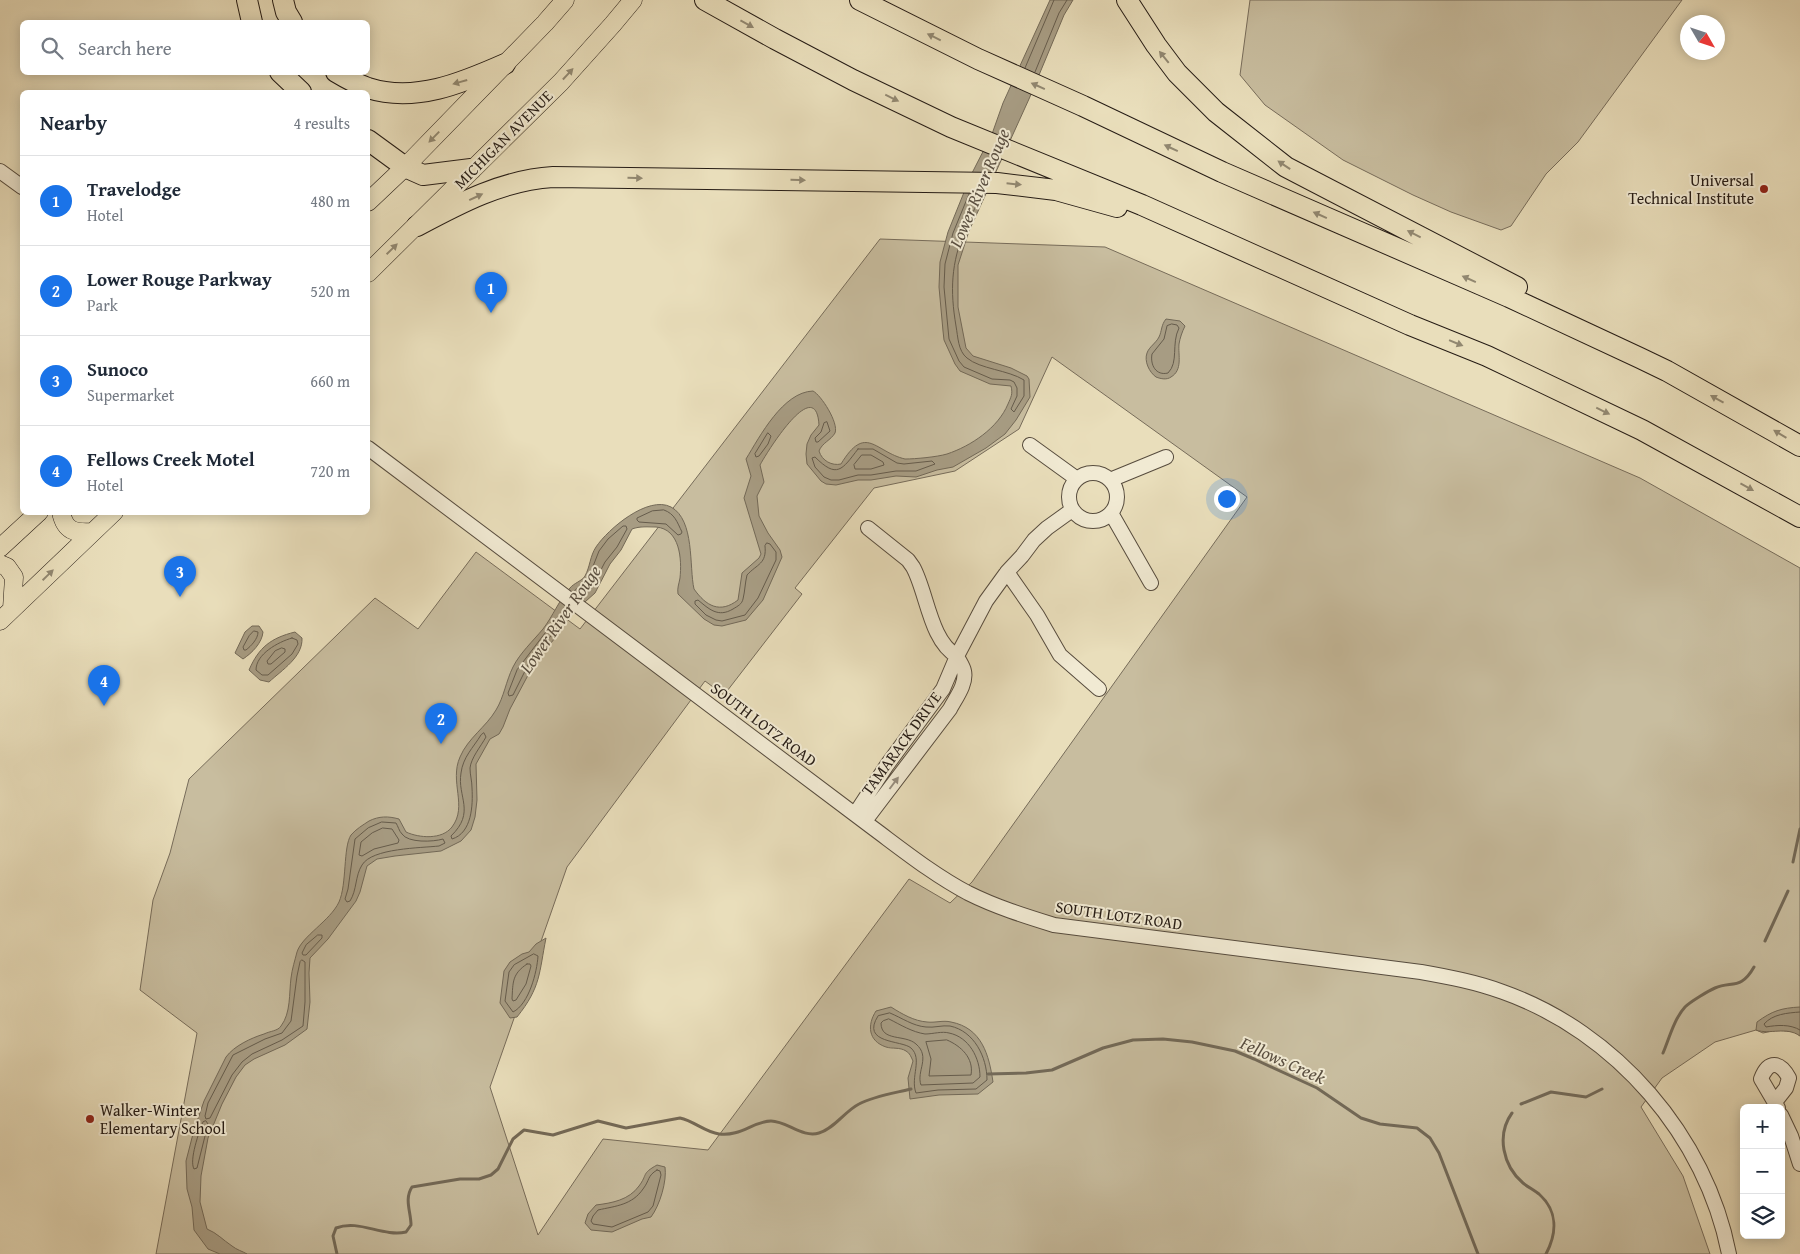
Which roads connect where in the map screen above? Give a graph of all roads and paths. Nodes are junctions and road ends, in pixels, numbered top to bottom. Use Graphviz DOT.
graph roads {
  1 [pos="247,0"];
  2 [pos="283,0"];
  3 [pos="565,0"];
  4 [pos="633,0"];
  5 [pos="705,0"];
  6 [pos="860,0"];
  7 [pos="1127,0"];
  8 [pos="252,20"];
  9 [pos="291,20"];
  10 [pos="505,64"];
  11 [pos="283,75"];
  12 [pos="342,75"];
  13 [pos="300,90"];
  14 [pos="370,141"];
  15 [pos="405,167"];
  16 [pos="471,169"];
  17 [pos="0,171"];
  18 [pos="20,186"];
  19 [pos="370,200"];
  20 [pos="417,226"];
  21 [pos="370,271"];
  22 [pos="1410,325"];
  23 [pos="1640,358"];
  24 [pos="1030,445"];
  25 [pos="1800,446"];
  26 [pos="370,449"];
  27 [pos="1166,457"];
  28 [pos="1077,479"];
  29 [pos="1110,480"];
  30 [pos="1072,510"];
  31 [pos="1111,513"];
  32 [pos="36,515"];
  33 [pos="61,515"];
  34 [pos="111,515"];
  35 [pos="1800,517"];
  36 [pos="868,528"];
  37 [pos="93,532"];
  38 [pos="0,548"];
  39 [pos="0,564"];
  40 [pos="1007,572"];
  41 [pos="1151,582"];
  42 [pos="6,615"];
  43 [pos="957,656"];
  44 [pos="1099,689"];
  45 [pos="860,818"];
  46 [pos="1785,1123"];
  47 [pos="1800,1164"];
  48 [pos="1729,1254"];
  1 -- 8 [label="highway"];
  2 -- 9 [label="highway"];
  3 -- 10 [label="main road"];
  16 -- 4 [label="main road, MICHIGAN AVENUE, one-way"];
  5 -- 22 [label="highway, one-way"];
  23 -- 6 [label="highway, one-way"];
  23 -- 7 [label="highway, one-way"];
  10 -- 12 [label="highway, one-way"];
  10 -- 15 [label="main road, one-way"];
  11 -- 13 [label="highway"];
  14 -- 15 [label="highway"];
  15 -- 16 [label="highway"];
  15 -- 19 [label="main road"];
  16 -- 20 [label="main road, MICHIGAN AVENUE"];
  17 -- 18 [label="street"];
  21 -- 20 [label="main road, MICHIGAN AVENUE, one-way"];
  20 -- 22 [label="highway, one-way"];
  22 -- 35 [label="highway, one-way"];
  25 -- 23 [label="highway, one-way"];
  24 -- 28 [label="street"];
  26 -- 45 [label="street, SOUTH LOTZ ROAD"];
  27 -- 29 [label="street"];
  28 -- 29 [label="street"];
  28 -- 30 [label="street"];
  29 -- 31 [label="street"];
  30 -- 31 [label="street"];
  30 -- 40 [label="street"];
  31 -- 41 [label="street"];
  32 -- 38 [label="main road"];
  33 -- 37 [label="main road"];
  34 -- 37 [label="main road"];
  36 -- 43 [label="street"];
  42 -- 37 [label="main road, one-way"];
  39 -- 42 [label="main road"];
  40 -- 43 [label="street"];
  40 -- 44 [label="street"];
  43 -- 45 [label="street, TAMARACK DRIVE"];
  45 -- 48 [label="street, SOUTH LOTZ ROAD"];
  46 -- 47 [label="street"];
}
